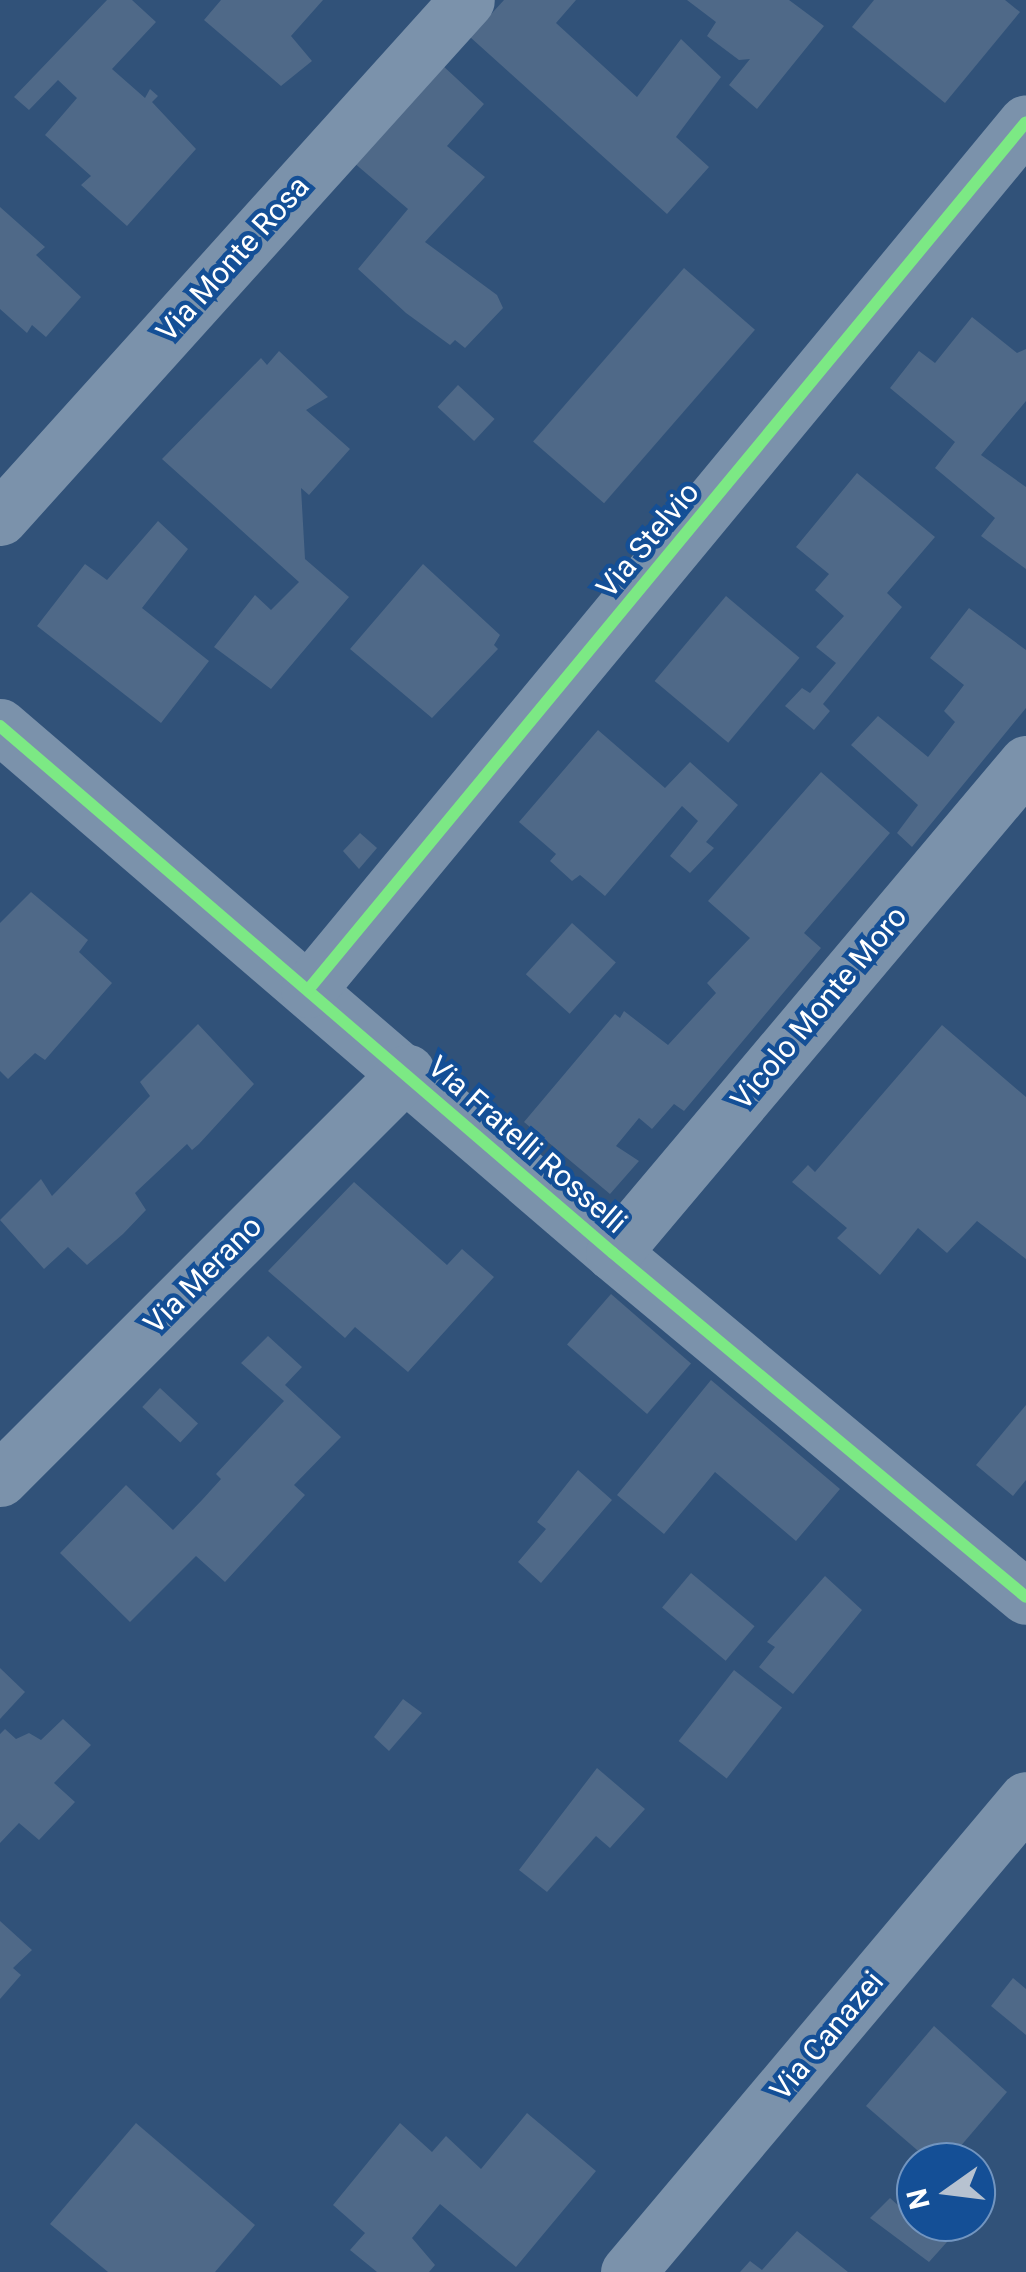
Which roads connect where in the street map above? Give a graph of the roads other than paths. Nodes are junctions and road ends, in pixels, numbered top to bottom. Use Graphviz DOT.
graph roads {
  1 [pos="467,0"];
  2 [pos="1026,122"];
  3 [pos="0,518"];
  4 [pos="0,726"];
  5 [pos="1026,764"];
  6 [pos="308,990"];
  7 [pos="407,1072"];
  8 [pos="613,1253"];
  9 [pos="0,1478"];
  10 [pos="1026,1596"];
  11 [pos="1026,1799"];
  12 [pos="628,2272"];
  1 -- 3 [label="street, Via Monte Rosa"];
  2 -- 6 [label="street, Via Stelvio"];
  4 -- 6 [label="street, Via Fratelli Rosselli"];
  5 -- 8 [label="street, Vicolo Monte Moro"];
  6 -- 7 [label="street, Via Fratelli Rosselli"];
  7 -- 8 [label="street, Via Fratelli Rosselli"];
  7 -- 9 [label="street, Via Merano"];
  8 -- 10 [label="street, Via Fratelli Rosselli"];
  11 -- 12 [label="street, Via Canazei"];
}
